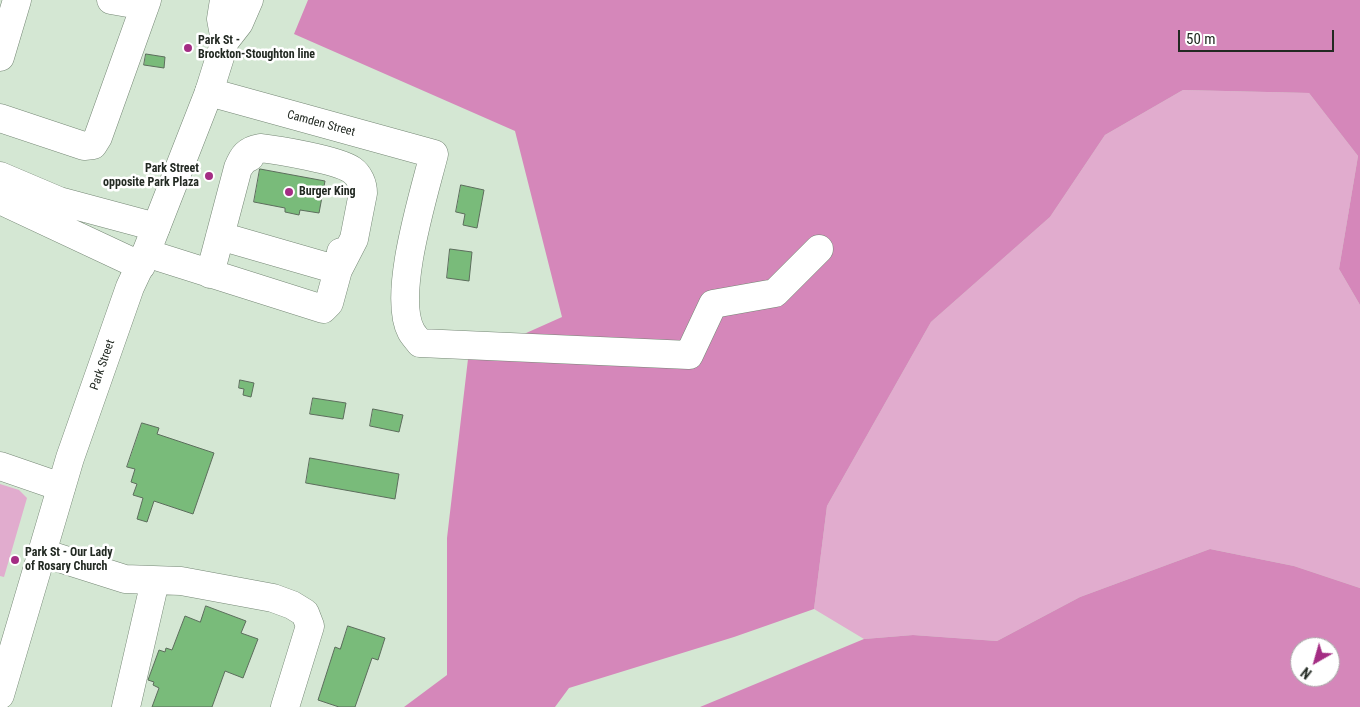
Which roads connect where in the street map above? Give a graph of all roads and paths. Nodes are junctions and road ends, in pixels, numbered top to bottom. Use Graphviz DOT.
graph roads {
  1 [pos="17,0"];
  2 [pos="111,0"];
  3 [pos="224,0"];
  4 [pos="249,0"];
  5 [pos="146,3"];
  6 [pos="225,41"];
  7 [pos="0,57"];
  8 [pos="209,92"];
  9 [pos="280,112"];
  10 [pos="0,118"];
  11 [pos="269,154"];
  12 [pos="0,176"];
  13 [pos="0,200"];
  14 [pos="156,227"];
  15 [pos="220,236"];
  16 [pos="819,249"];
  17 [pos="143,260"];
  18 [pos="338,270"];
  19 [pos="210,274"];
  20 [pos="0,466"];
  21 [pos="61,486"];
  22 [pos="43,553"];
  23 [pos="155,581"];
  24 [pos="0,695"];
  25 [pos="126,707"];
  26 [pos="286,707"];
  1 -- 7 [label="main road"];
  2 -- 5 [label="main road"];
  3 -- 6 [label="main road, Park Street"];
  4 -- 6 [label="main road, Park Street"];
  5 -- 10 [label="main road"];
  6 -- 8 [label="main road, Park Street"];
  8 -- 9 [label="main road, Camden Street"];
  8 -- 14 [label="main road, Park Street"];
  9 -- 11 [label="main road"];
  9 -- 16 [label="main road, Camden Street"];
  11 -- 15 [label="main road"];
  11 -- 18 [label="main road"];
  12 -- 14 [label="main road"];
  13 -- 17 [label="main road"];
  14 -- 17 [label="main road, Park Street"];
  15 -- 18 [label="main road"];
  15 -- 19 [label="main road"];
  17 -- 19 [label="main road"];
  17 -- 21 [label="main road, Park Street"];
  18 -- 19 [label="main road"];
  20 -- 21 [label="main road"];
  21 -- 22 [label="main road, Park Street"];
  22 -- 23 [label="main road"];
  22 -- 24 [label="main road, Park Street"];
  23 -- 25 [label="main road"];
  23 -- 26 [label="main road"];
}
